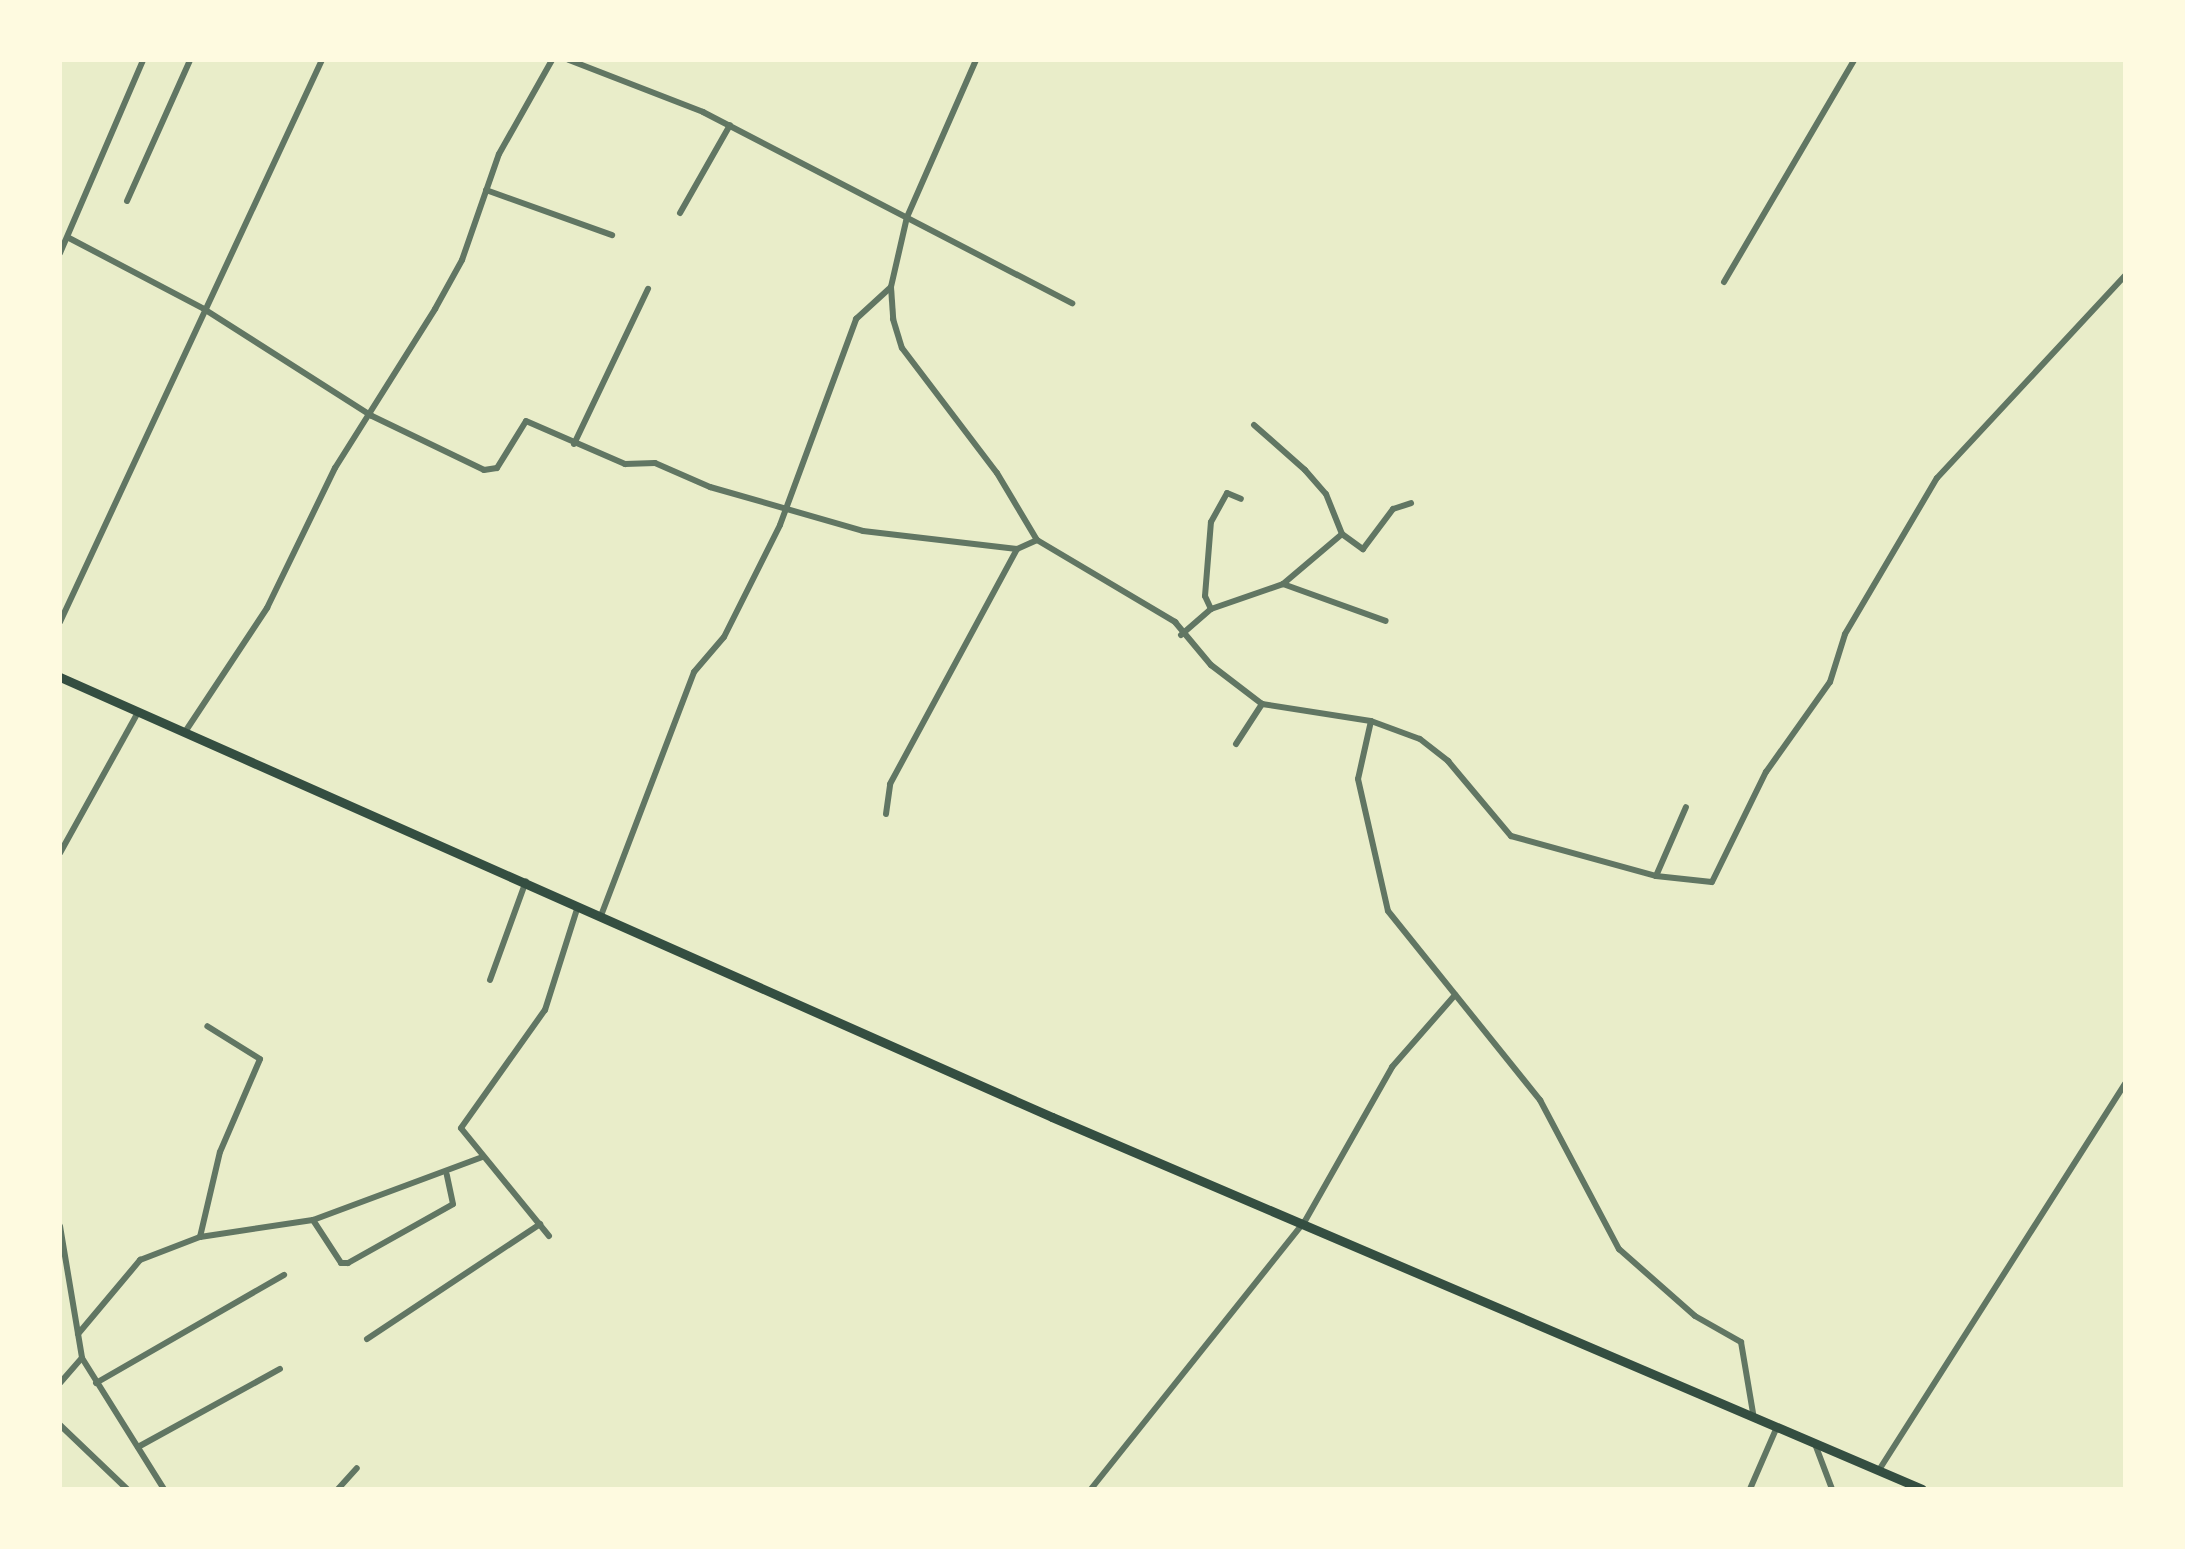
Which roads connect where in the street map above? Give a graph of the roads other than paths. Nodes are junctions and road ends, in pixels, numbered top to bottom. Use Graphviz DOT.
graph roads {
  1 [pos="143,60"];
  2 [pos="190,60"];
  3 [pos="322,60"];
  4 [pos="552,60"];
  5 [pos="569,60"];
  6 [pos="976,60"];
  7 [pos="1854,60"];
  8 [pos="730,125"];
  9 [pos="486,190"];
  10 [pos="127,201"];
  11 [pos="680,213"];
  12 [pos="907,217"];
  13 [pos="612,236"];
  14 [pos="68,238"];
  15 [pos="60,254"];
  16 [pos="2125,276"];
  17 [pos="1724,282"];
  18 [pos="891,287"];
  19 [pos="648,289"];
  20 [pos="1072,303"];
  21 [pos="204,309"];
  22 [pos="372,416"];
  23 [pos="1254,425"];
  24 [pos="574,444"];
  25 [pos="1242,499"];
  26 [pos="1411,503"];
  27 [pos="782,508"];
  28 [pos="1342,534"];
  29 [pos="1037,540"];
  30 [pos="1017,549"];
  31 [pos="1283,584"];
  32 [pos="1212,609"];
  33 [pos="1386,620"];
  34 [pos="60,622"];
  35 [pos="1181,635"];
  36 [pos="60,677"];
  37 [pos="1262,704"];
  38 [pos="139,711"];
  39 [pos="1371,722"];
  40 [pos="185,732"];
  41 [pos="1236,744"];
  42 [pos="1686,807"];
  43 [pos="886,814"];
  44 [pos="60,854"];
  45 [pos="1656,876"];
  46 [pos="526,879"];
  47 [pos="579,905"];
  48 [pos="602,913"];
  49 [pos="490,980"];
  50 [pos="1455,994"];
  51 [pos="206,1026"];
  52 [pos="2125,1084"];
  53 [pos="482,1157"];
  54 [pos="448,1174"];
  55 [pos="313,1220"];
  56 [pos="1305,1221"];
  57 [pos="540,1224"];
  58 [pos="60,1226"];
  59 [pos="549,1236"];
  60 [pos="200,1238"];
  61 [pos="284,1275"];
  62 [pos="78,1334"];
  63 [pos="367,1339"];
  64 [pos="82,1358"];
  65 [pos="280,1369"];
  66 [pos="60,1383"];
  67 [pos="96,1383"];
  68 [pos="1753,1413"];
  69 [pos="60,1425"];
  70 [pos="1777,1426"];
  71 [pos="1815,1443"];
  72 [pos="138,1447"];
  73 [pos="357,1468"];
  74 [pos="1878,1471"];
  75 [pos="159,1480"];
  76 [pos="127,1489"];
  77 [pos="154,1489"];
  78 [pos="164,1489"];
  79 [pos="338,1489"];
  80 [pos="1091,1489"];
  81 [pos="1750,1489"];
  82 [pos="1832,1489"];
  83 [pos="1922,1489"];
  1 -- 14 [label="street"];
  2 -- 10 [label="street"];
  3 -- 21 [label="street"];
  4 -- 9 [label="street"];
  5 -- 8 [label="street"];
  6 -- 12 [label="street"];
  7 -- 17 [label="street"];
  8 -- 11 [label="street"];
  8 -- 12 [label="street"];
  9 -- 13 [label="street"];
  9 -- 22 [label="street"];
  12 -- 18 [label="street"];
  12 -- 20 [label="street"];
  14 -- 15 [label="street"];
  14 -- 21 [label="street"];
  16 -- 45 [label="street"];
  18 -- 27 [label="street"];
  18 -- 29 [label="street"];
  19 -- 24 [label="street"];
  21 -- 22 [label="street"];
  21 -- 34 [label="street"];
  22 -- 24 [label="street"];
  22 -- 40 [label="street"];
  23 -- 28 [label="street"];
  24 -- 27 [label="street"];
  25 -- 32 [label="street"];
  26 -- 28 [label="street"];
  27 -- 30 [label="street"];
  27 -- 48 [label="street"];
  28 -- 31 [label="street"];
  29 -- 30 [label="street"];
  29 -- 35 [label="street"];
  30 -- 43 [label="street"];
  31 -- 32 [label="street"];
  31 -- 33 [label="street"];
  32 -- 35 [label="street"];
  35 -- 37 [label="street"];
  36 -- 38 [label="main road"];
  37 -- 39 [label="street"];
  37 -- 41 [label="street"];
  38 -- 40 [label="main road"];
  38 -- 44 [label="street"];
  39 -- 45 [label="street"];
  39 -- 50 [label="street"];
  40 -- 46 [label="main road"];
  42 -- 45 [label="street"];
  46 -- 47 [label="main road"];
  46 -- 49 [label="street"];
  47 -- 48 [label="main road"];
  47 -- 53 [label="street"];
  48 -- 56 [label="main road"];
  50 -- 56 [label="street"];
  50 -- 68 [label="street"];
  51 -- 60 [label="street"];
  52 -- 74 [label="street"];
  53 -- 54 [label="street"];
  53 -- 57 [label="street"];
  54 -- 55 [label="street"];
  54 -- 55 [label="street"];
  55 -- 60 [label="street"];
  56 -- 68 [label="main road"];
  56 -- 80 [label="street"];
  57 -- 59 [label="street"];
  57 -- 63 [label="street"];
  58 -- 62 [label="street"];
  60 -- 62 [label="street"];
  61 -- 67 [label="street"];
  62 -- 64 [label="street"];
  64 -- 66 [label="street"];
  64 -- 67 [label="street"];
  65 -- 72 [label="street"];
  67 -- 72 [label="street"];
  68 -- 70 [label="main road"];
  69 -- 76 [label="street"];
  70 -- 71 [label="main road"];
  70 -- 81 [label="street"];
  71 -- 74 [label="main road"];
  71 -- 82 [label="street"];
  72 -- 75 [label="street"];
  73 -- 79 [label="street"];
  74 -- 83 [label="main road"];
  75 -- 77 [label="street"];
  75 -- 78 [label="street"];
}
